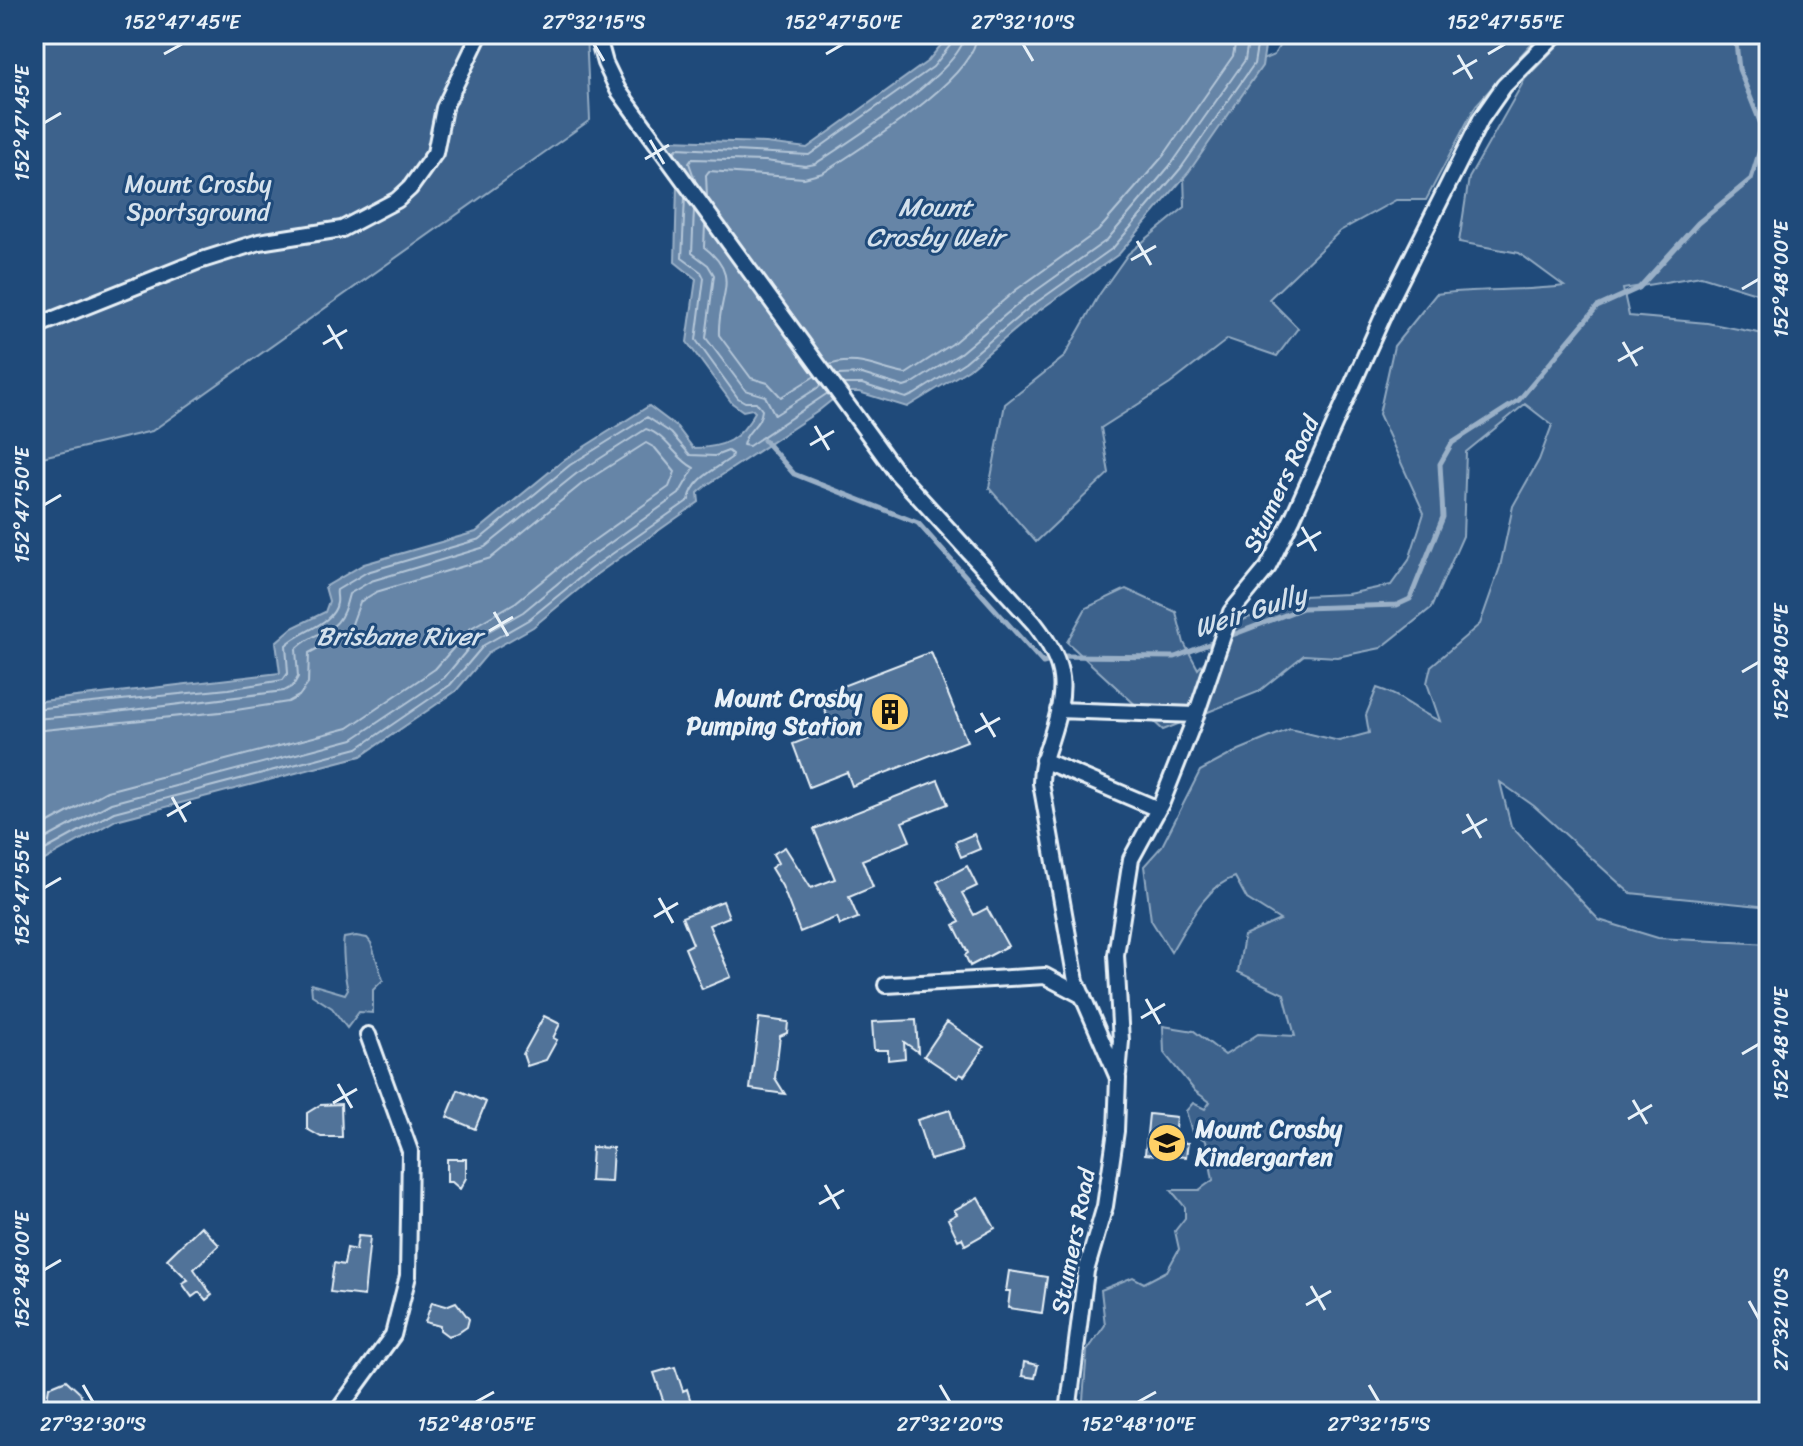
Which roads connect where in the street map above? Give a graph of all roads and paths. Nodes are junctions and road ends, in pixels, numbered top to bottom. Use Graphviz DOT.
graph roads {
  1 [pos="480,34"];
  2 [pos="597,34"];
  3 [pos="1556,34"];
  4 [pos="34,327"];
  5 [pos="1058,710"];
  6 [pos="1196,715"];
  7 [pos="1043,760"];
  8 [pos="1158,809"];
  9 [pos="886,985"];
  10 [pos="1083,997"];
  11 [pos="368,1035"];
  12 [pos="1118,1078"];
  13 [pos="337,1412"];
  14 [pos="1068,1412"];
  1 -- 4 [label="street"];
  2 -- 5 [label="street, Stumers Road"];
  3 -- 6 [label="street, Stumers Road"];
  5 -- 6 [label="street"];
  5 -- 7 [label="street, Stumers Road"];
  6 -- 8 [label="street, Stumers Road"];
  7 -- 8 [label="street"];
  7 -- 10 [label="street, Stumers Road"];
  8 -- 12 [label="street, Stumers Road"];
  9 -- 10 [label="street"];
  10 -- 12 [label="street, Stumers Road"];
  11 -- 13 [label="street"];
  12 -- 14 [label="street, Stumers Road"];
}
